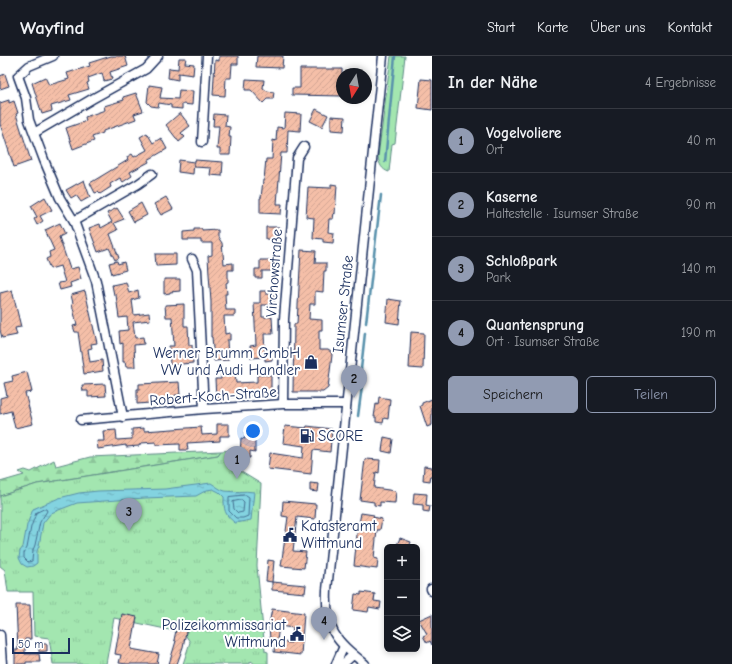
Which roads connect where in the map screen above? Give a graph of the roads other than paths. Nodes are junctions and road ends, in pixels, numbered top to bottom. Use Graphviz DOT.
graph roads {
  1 [pos="52,56"];
  2 [pos="158,56"];
  3 [pos="207,56"];
  4 [pos="383,56"];
  5 [pos="34,133"];
  6 [pos="202,142"];
  7 [pos="304,146"];
  8 [pos="152,174"];
  9 [pos="74,221"];
  10 [pos="192,259"];
  11 [pos="283,404"];
  12 [pos="346,404"];
  13 [pos="204,409"];
  14 [pos="123,417"];
  15 [pos="81,420"];
  16 [pos="0,635"];
  17 [pos="344,646"];
  18 [pos="353,655"];
  19 [pos="2,664"];
  20 [pos="336,664"];
  21 [pos="343,664"];
  22 [pos="365,664"];
  1 -- 5 [label="street"];
  2 -- 5 [label="street"];
  3 -- 6 [label="street"];
  4 -- 12 [label="street, Isumser Straße"];
  5 -- 9 [label="street"];
  7 -- 11 [label="street, Virchowstraße"];
  8 -- 9 [label="street"];
  9 -- 14 [label="street"];
  10 -- 13 [label="street"];
  11 -- 12 [label="street, Robert-Koch-Straße"];
  11 -- 13 [label="street, Robert-Koch-Straße"];
  12 -- 17 [label="street, Isumser Straße"];
  13 -- 14 [label="street, Robert-Koch-Straße"];
  14 -- 15 [label="street, Robert-Koch-Straße"];
  16 -- 19 [label="street"];
  17 -- 18 [label="street, Isumser Straße"];
  17 -- 20 [label="street"];
  18 -- 21 [label="street"];
  18 -- 22 [label="street, Isumser Straße"];
}
